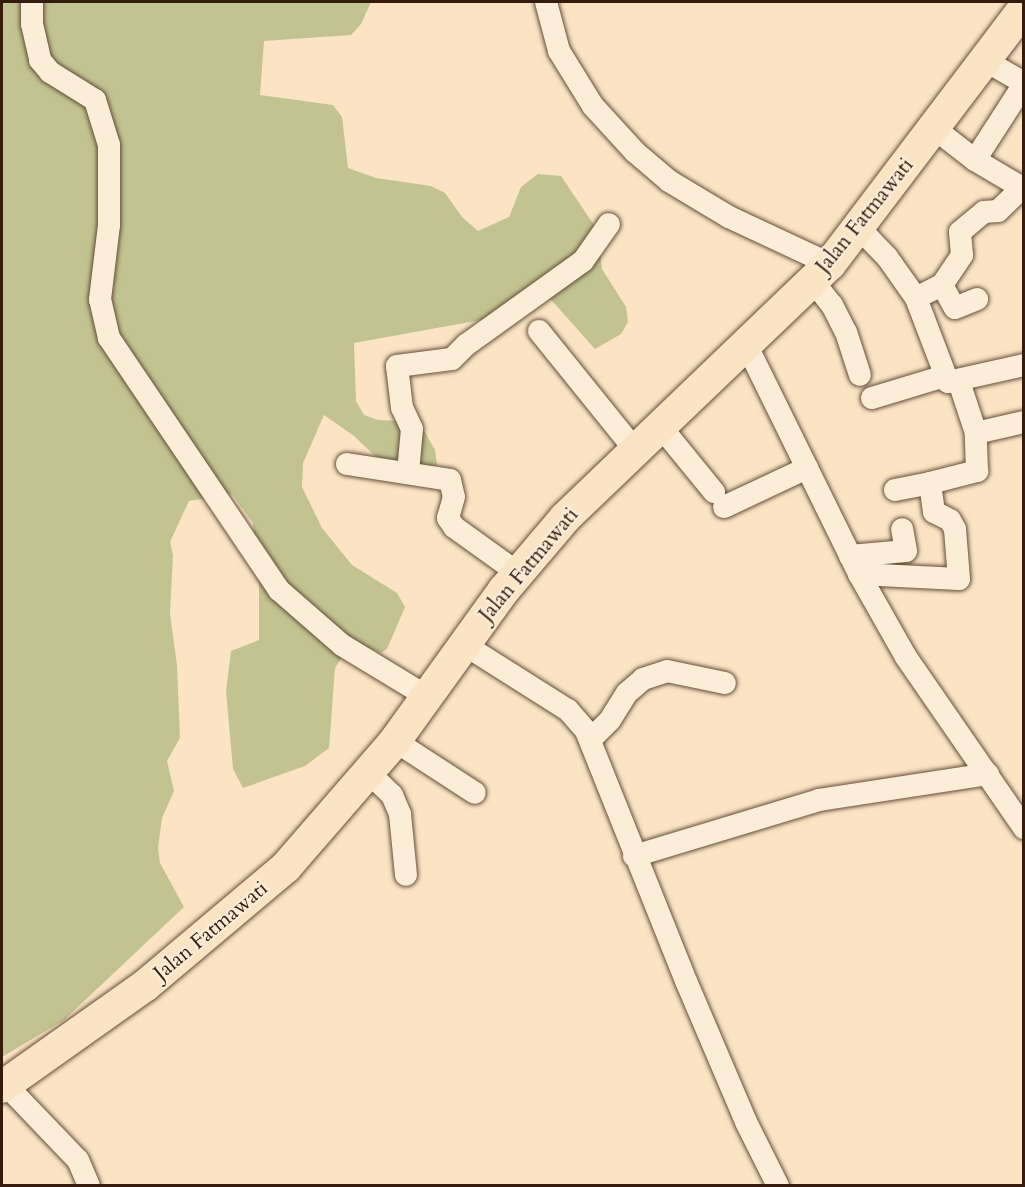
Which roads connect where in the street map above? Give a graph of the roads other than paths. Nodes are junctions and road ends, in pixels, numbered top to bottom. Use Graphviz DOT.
graph roads {
  1 [pos="33,2"];
  2 [pos="546,2"];
  3 [pos="1023,8"];
  4 [pos="986,61"];
  5 [pos="1021,94"];
  6 [pos="935,129"];
  7 [pos="975,160"];
  8 [pos="1023,189"];
  9 [pos="609,224"];
  10 [pos="859,228"];
  11 [pos="822,272"];
  12 [pos="942,285"];
  13 [pos="916,298"];
  14 [pos="976,299"];
  15 [pos="539,331"];
  16 [pos="747,346"];
  17 [pos="1023,364"];
  18 [pos="860,375"];
  19 [pos="952,379"];
  20 [pos="872,398"];
  21 [pos="1023,422"];
  22 [pos="662,427"];
  23 [pos="976,433"];
  24 [pos="636,451"];
  25 [pos="347,464"];
  26 [pos="807,468"];
  27 [pos="408,472"];
  28 [pos="930,483"];
  29 [pos="895,490"];
  30 [pos="902,529"];
  31 [pos="855,565"];
  32 [pos="518,573"];
  33 [pos="465,645"];
  34 [pos="725,683"];
  35 [pos="428,697"];
  36 [pos="590,740"];
  37 [pos="395,741"];
  38 [pos="368,772"];
  39 [pos="988,774"];
  40 [pos="475,793"];
  41 [pos="1023,828"];
  42 [pos="634,856"];
  43 [pos="406,874"];
  44 [pos="3,1085"];
  45 [pos="89,1185"];
  46 [pos="778,1185"];
  1 -- 35 [label="street"];
  2 -- 11 [label="street"];
  3 -- 4 [label="highway, Jalan Fatmawati"];
  4 -- 5 [label="street"];
  4 -- 6 [label="highway, Jalan Fatmawati"];
  5 -- 7 [label="street"];
  6 -- 7 [label="street"];
  6 -- 10 [label="highway, Jalan Fatmawati"];
  7 -- 8 [label="street"];
  8 -- 12 [label="street"];
  9 -- 27 [label="street"];
  10 -- 11 [label="highway, Jalan Fatmawati"];
  10 -- 13 [label="street"];
  11 -- 16 [label="highway, Jalan Fatmawati"];
  11 -- 18 [label="street"];
  12 -- 13 [label="street"];
  12 -- 14 [label="street"];
  13 -- 19 [label="street"];
  15 -- 24 [label="street"];
  16 -- 22 [label="highway, Jalan Fatmawati"];
  16 -- 26 [label="street"];
  17 -- 19 [label="street"];
  19 -- 20 [label="street"];
  19 -- 23 [label="street"];
  21 -- 23 [label="street"];
  22 -- 24 [label="highway, Jalan Fatmawati"];
  22 -- 26 [label="street"];
  23 -- 28 [label="street"];
  24 -- 32 [label="highway, Jalan Fatmawati"];
  25 -- 27 [label="street"];
  26 -- 31 [label="street"];
  27 -- 32 [label="street"];
  28 -- 29 [label="street"];
  28 -- 31 [label="street"];
  30 -- 31 [label="street"];
  31 -- 39 [label="street"];
  32 -- 33 [label="highway, Jalan Fatmawati"];
  33 -- 35 [label="highway, Jalan Fatmawati"];
  33 -- 36 [label="street"];
  34 -- 36 [label="street"];
  35 -- 37 [label="highway, Jalan Fatmawati"];
  36 -- 42 [label="street"];
  37 -- 38 [label="highway, Jalan Fatmawati"];
  37 -- 40 [label="street"];
  38 -- 43 [label="street"];
  38 -- 44 [label="highway, Jalan Fatmawati"];
  39 -- 41 [label="street"];
  39 -- 42 [label="street"];
  42 -- 46 [label="street"];
  44 -- 45 [label="street"];
}
